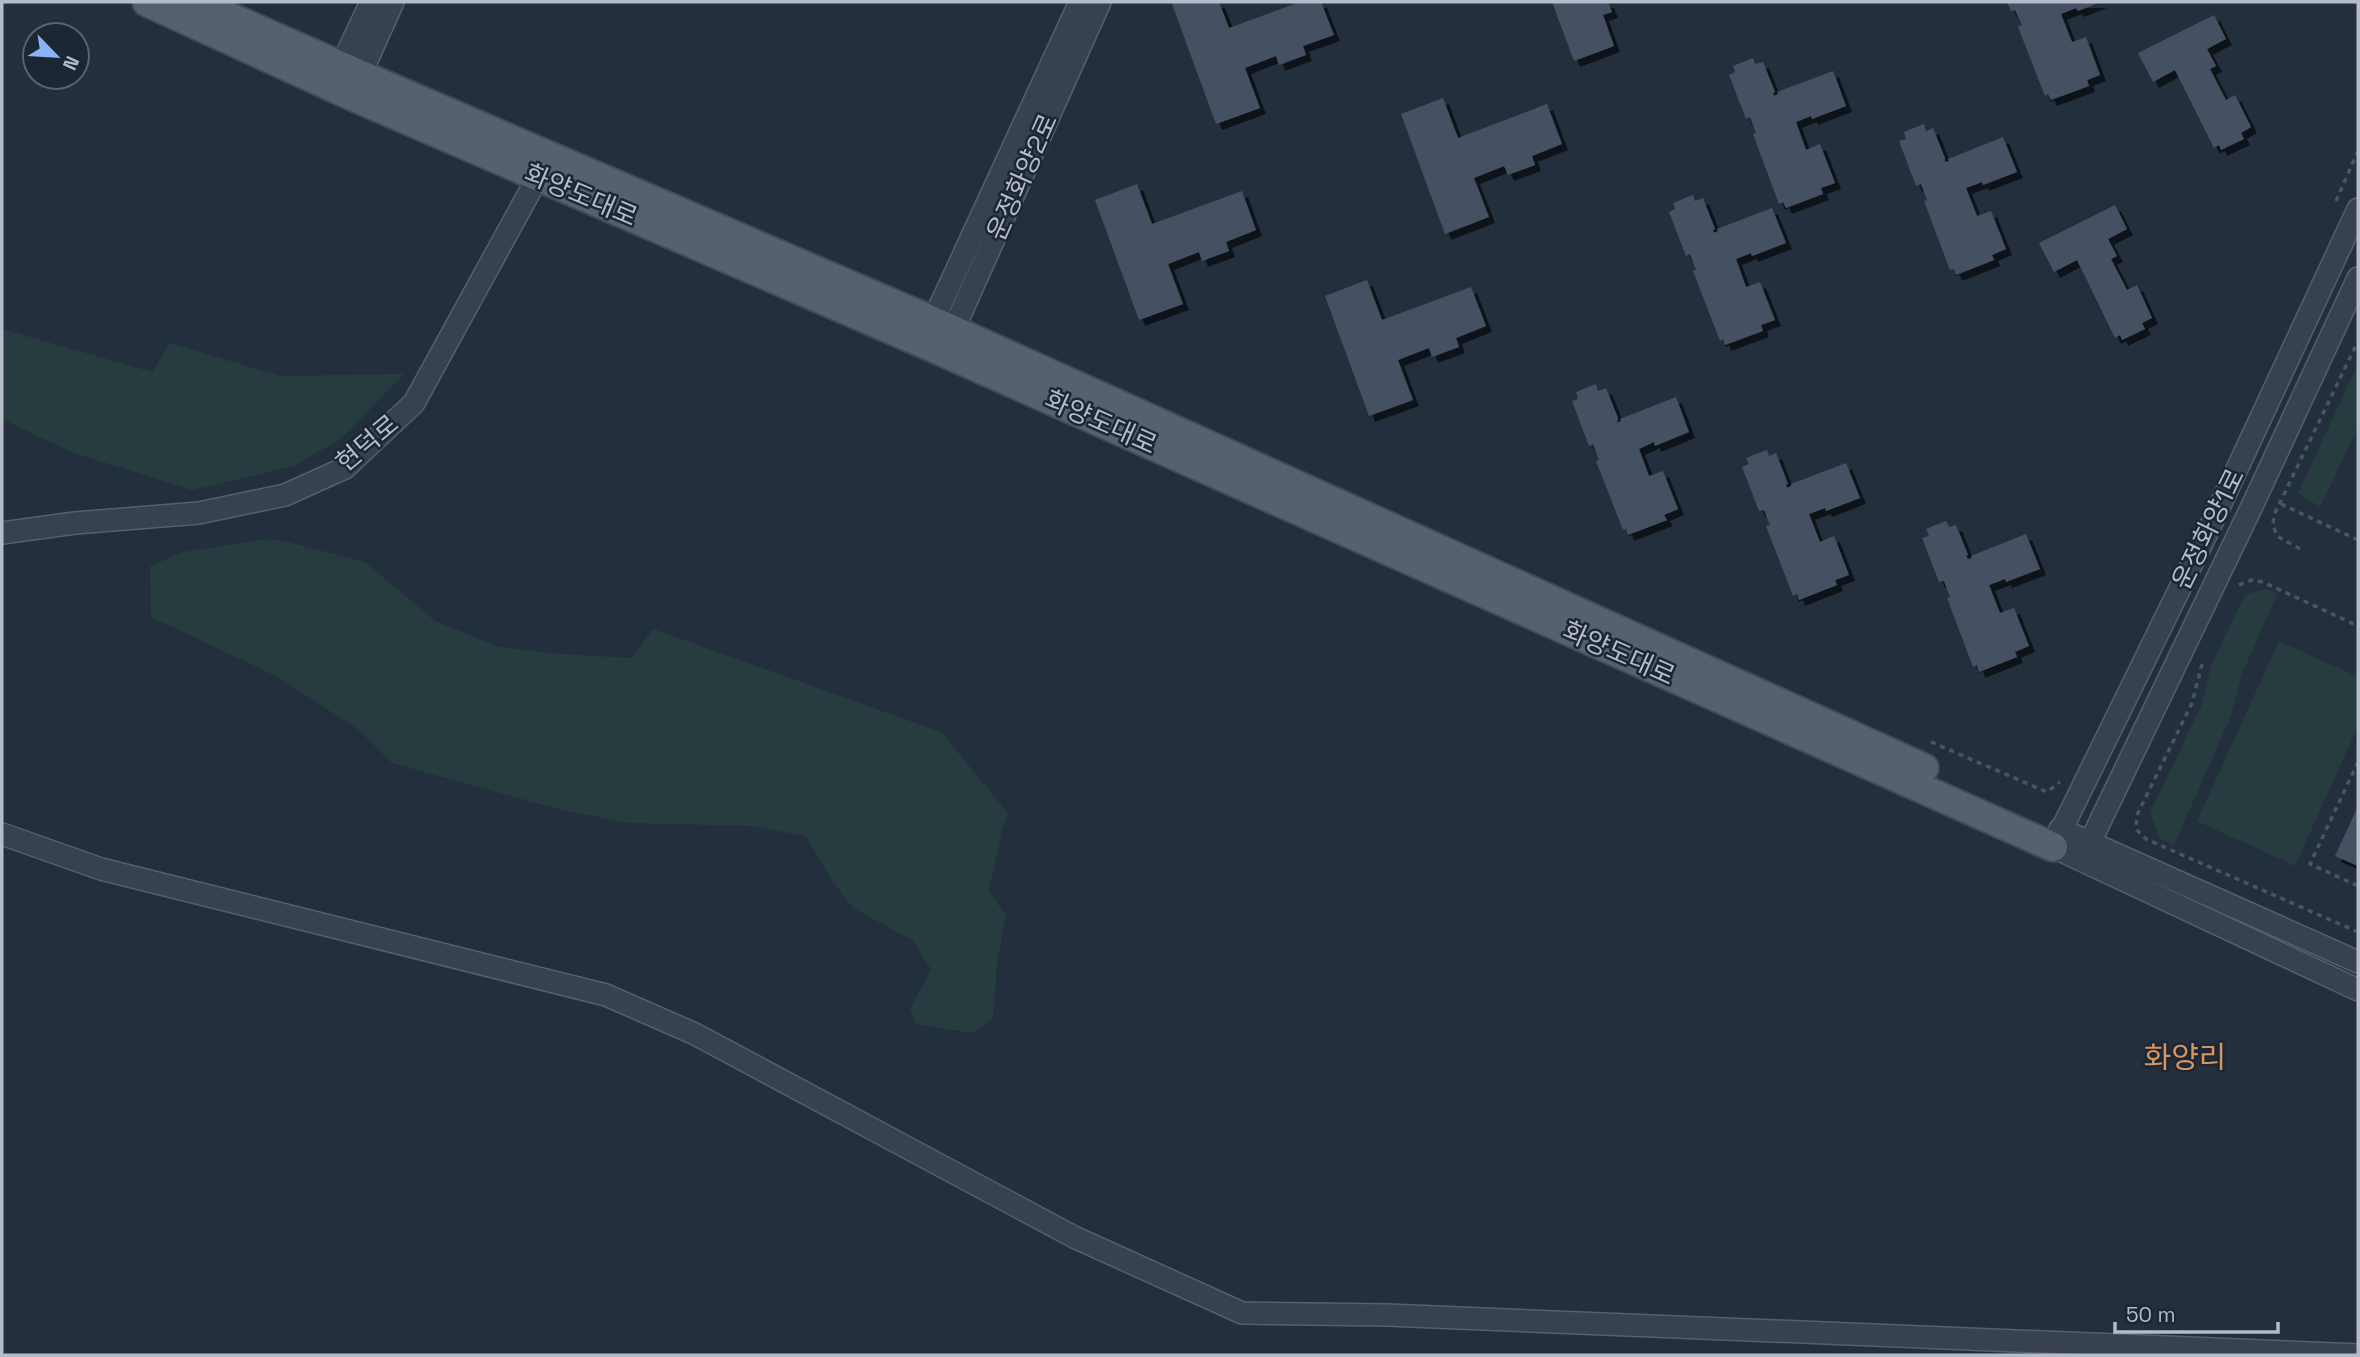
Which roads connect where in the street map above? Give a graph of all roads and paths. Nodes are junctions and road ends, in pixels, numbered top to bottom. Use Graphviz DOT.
graph roads {
  1 [pos="147,2"];
  2 [pos="196,2"];
  3 [pos="371,2"];
  4 [pos="393,2"];
  5 [pos="1080,2"];
  6 [pos="1100,2"];
  7 [pos="346,80"];
  8 [pos="544,167"];
  9 [pos="2358,209"];
  10 [pos="2358,278"];
  11 [pos="938,337"];
  12 [pos="2358,341"];
  13 [pos="2280,504"];
  14 [pos="2,533"];
  15 [pos="2358,540"];
  16 [pos="2300,550"];
  17 [pos="2237,587"];
  18 [pos="2358,626"];
  19 [pos="2204,653"];
  20 [pos="2358,762"];
  21 [pos="2,834"];
  22 [pos="2057,838"];
  23 [pos="2086,851"];
  24 [pos="2358,886"];
  25 [pos="2358,932"];
  26 [pos="2358,962"];
  27 [pos="2358,990"];
  28 [pos="2358,1355"];
  1 -- 7 [label="main road, 화양도대로"];
  2 -- 7 [label="main road, 화양도대로"];
  3 -- 7 [label="street"];
  4 -- 7 [label="street"];
  5 -- 11 [label="street, 운정화양2로"];
  6 -- 11 [label="street, 운정화양2로"];
  7 -- 8 [label="main road, 화양도대로"];
  8 -- 11 [label="main road, 화양도대로"];
  8 -- 14 [label="street, 현덕로"];
  9 -- 22 [label="street, 운정화양1로"];
  10 -- 23 [label="street"];
  11 -- 22 [label="main road, 화양도대로"];
  12 -- 13 [label="path"];
  13 -- 15 [label="path"];
  13 -- 16 [label="path"];
  17 -- 18 [label="path"];
  19 -- 25 [label="path"];
  20 -- 24 [label="path"];
  21 -- 28 [label="street"];
  22 -- 23 [label="street"];
  23 -- 26 [label="street"];
  23 -- 27 [label="street"];
}
